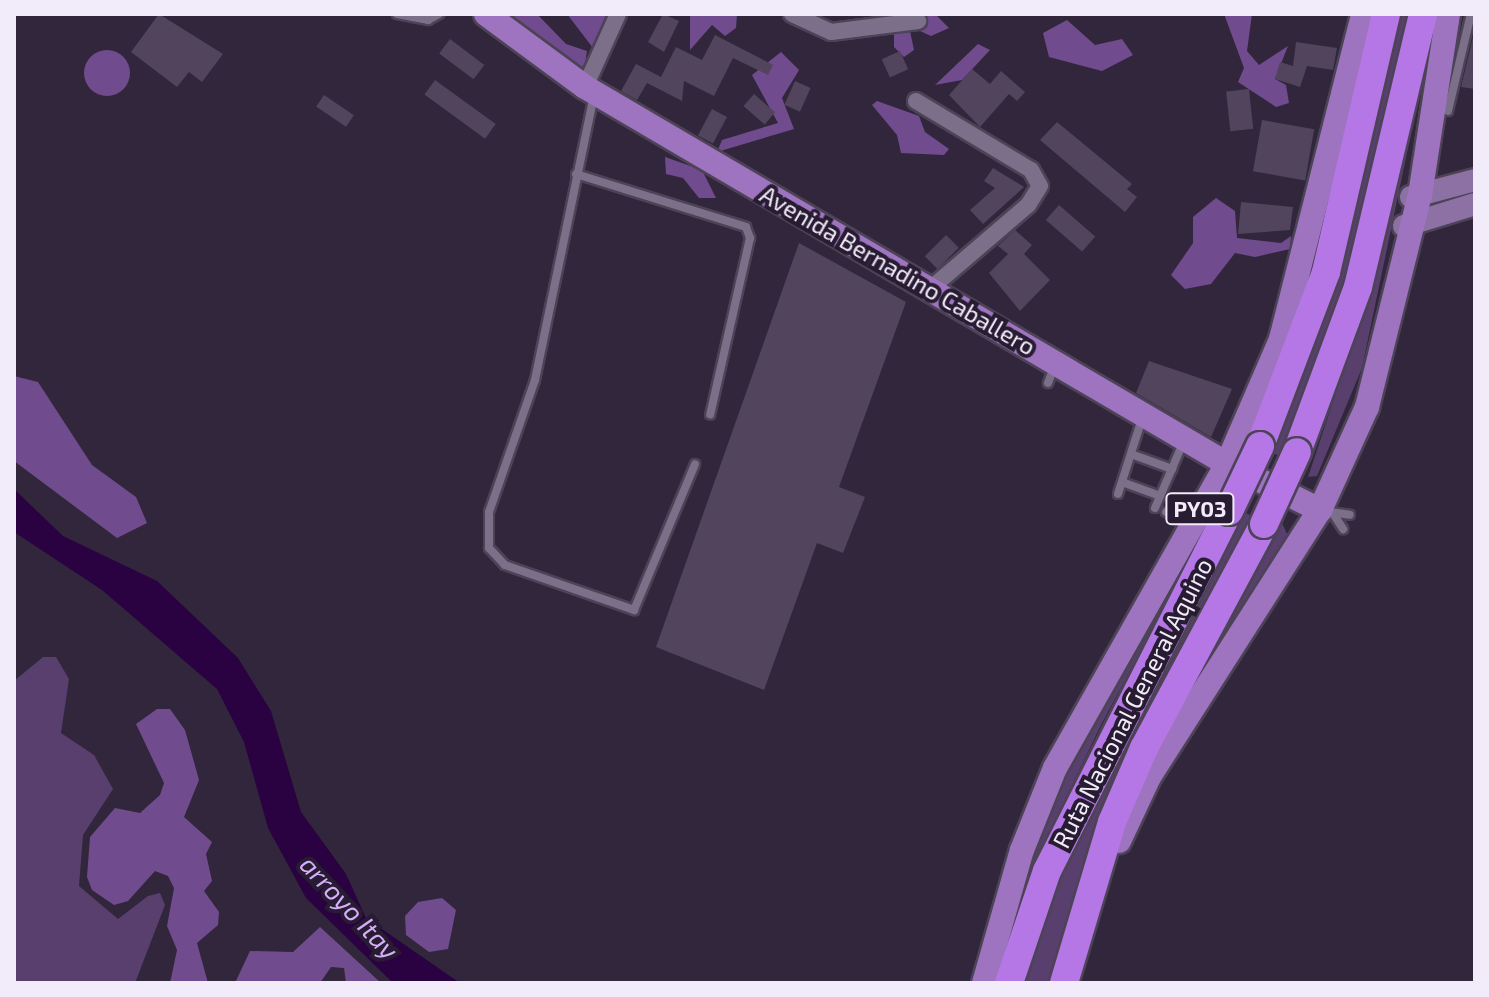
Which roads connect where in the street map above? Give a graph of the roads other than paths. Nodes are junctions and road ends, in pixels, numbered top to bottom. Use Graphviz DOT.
graph roads {
  1 [pos="397,14"];
  2 [pos="439,14"];
  3 [pos="486,14"];
  4 [pos="618,14"];
  5 [pos="792,14"];
  6 [pos="1363,14"];
  7 [pos="1386,14"];
  8 [pos="1423,14"];
  9 [pos="1448,14"];
  10 [pos="1471,14"];
  11 [pos="918,21"];
  12 [pos="590,90"];
  13 [pos="916,101"];
  14 [pos="1440,110"];
  15 [pos="576,174"];
  16 [pos="1475,180"];
  17 [pos="1415,196"];
  18 [pos="1475,204"];
  19 [pos="1409,224"];
  20 [pos="930,289"];
  21 [pos="710,415"];
  22 [pos="1142,420"];
  23 [pos="1183,444"];
  24 [pos="1131,454"];
  25 [pos="695,464"];
  26 [pos="1227,464"];
  27 [pos="1172,469"];
  28 [pos="1122,482"];
  29 [pos="1118,494"];
  30 [pos="1160,496"];
  31 [pos="1155,508"];
  32 [pos="1321,510"];
  33 [pos="1166,512"];
  34 [pos="1350,515"];
  35 [pos="1193,522"];
  36 [pos="1343,529"];
  37 [pos="984,983"];
  38 [pos="1009,983"];
  39 [pos="1067,983"];
  1 -- 2 [label="lane"];
  3 -- 12 [label="main road, Avenida Bernadino Caballero"];
  4 -- 12 [label="street"];
  5 -- 11 [label="street"];
  6 -- 26 [label="main road, PY03"];
  7 -- 38 [label="highway, Ruta Nacional General Aquino / PY03, bridge"];
  8 -- 39 [label="highway, Ruta Nacional General Aquino / PY03, bridge"];
  9 -- 14 [label="main road, PY03"];
  10 -- 14 [label="lane"];
  12 -- 15 [label="lane"];
  12 -- 20 [label="main road, Avenida Bernadino Caballero"];
  13 -- 20 [label="street"];
  14 -- 17 [label="main road, PY03"];
  15 -- 21 [label="lane"];
  15 -- 25 [label="lane"];
  16 -- 17 [label="street"];
  17 -- 19 [label="main road, PY03"];
  18 -- 19 [label="street"];
  19 -- 32 [label="main road, PY03"];
  20 -- 22 [label="main road, Avenida Bernadino Caballero"];
  22 -- 23 [label="main road, Avenida Bernadino Caballero"];
  22 -- 24 [label="lane"];
  23 -- 26 [label="main road, Avenida Bernadino Caballero"];
  23 -- 27 [label="lane"];
  24 -- 27 [label="lane"];
  24 -- 28 [label="lane"];
  26 -- 32 [label="main road, Avenida Bernadino Caballero"];
  26 -- 35 [label="main road, PY03"];
  27 -- 30 [label="lane"];
  28 -- 29 [label="lane"];
  28 -- 30 [label="lane"];
  30 -- 31 [label="lane"];
  32 -- 34 [label="lane"];
  32 -- 36 [label="lane"];
  32 -- 39 [label="main road, PY03"];
  33 -- 35 [label="lane"];
  35 -- 37 [label="main road, PY03"];
}
